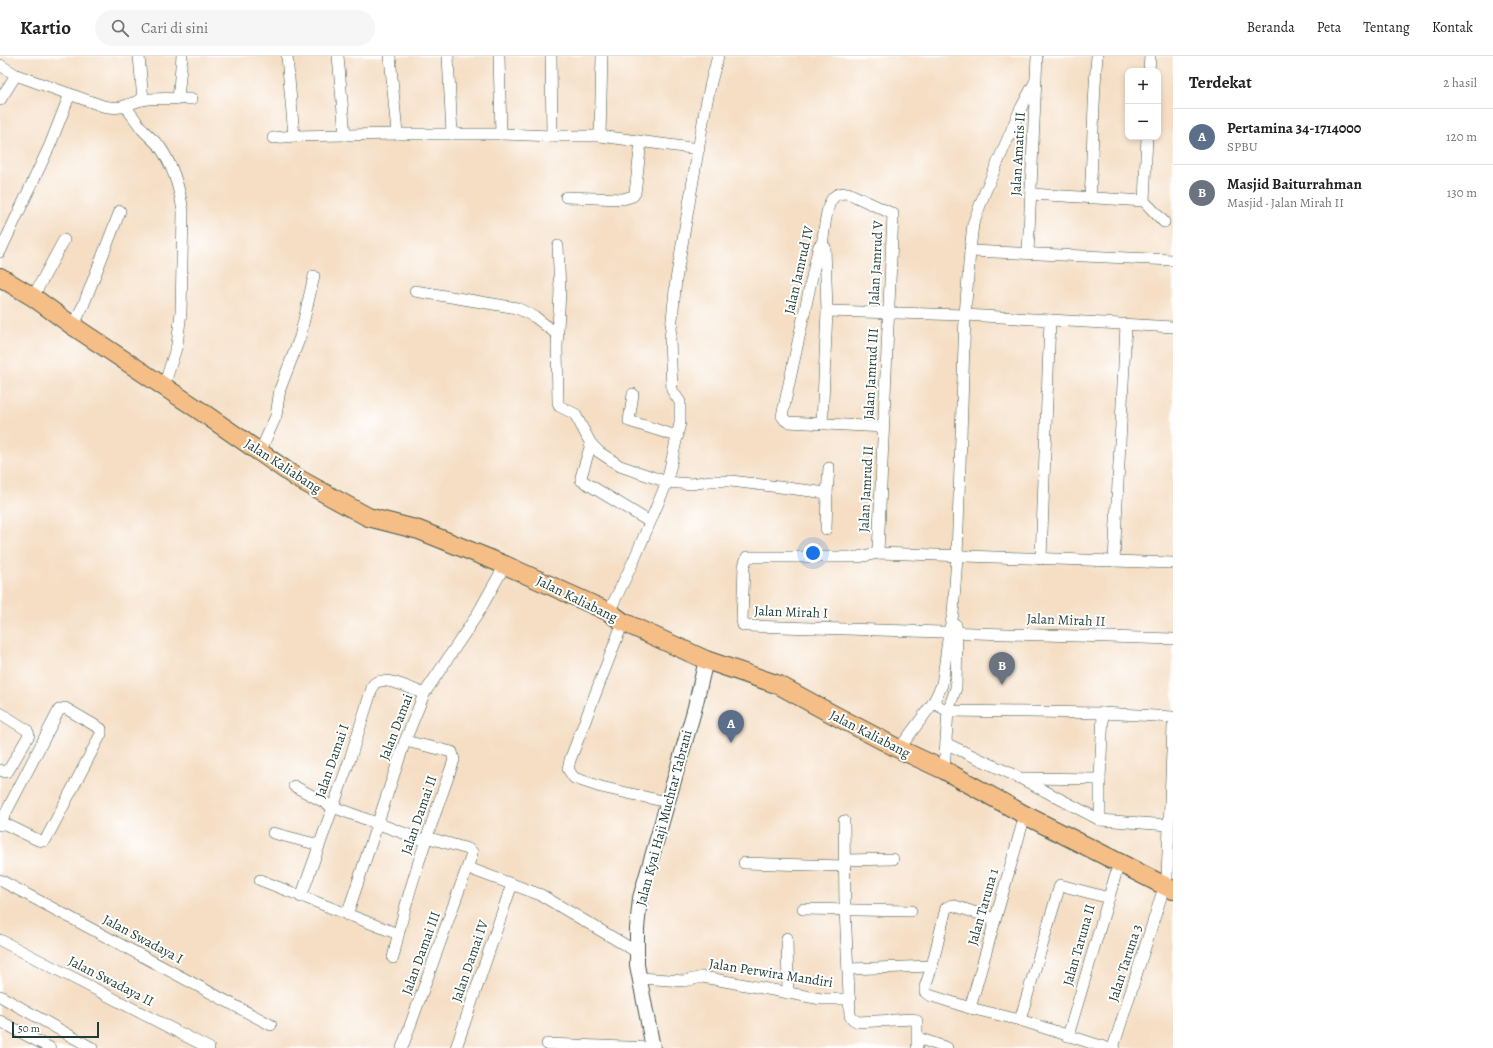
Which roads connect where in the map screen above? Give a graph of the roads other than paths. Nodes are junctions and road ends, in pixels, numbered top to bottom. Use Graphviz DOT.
graph roads {
  1 [pos="140,56"];
  2 [pos="182,56"];
  3 [pos="287,56"];
  4 [pos="338,56"];
  5 [pos="390,56"];
  6 [pos="448,56"];
  7 [pos="499,56"];
  8 [pos="551,56"];
  9 [pos="602,56"];
  10 [pos="718,56"];
  11 [pos="1038,56"];
  12 [pos="1097,56"];
  13 [pos="1150,56"];
  14 [pos="0,66"];
  15 [pos="1149,68"];
  16 [pos="16,75"];
  17 [pos="1036,79"];
  18 [pos="70,94"];
  19 [pos="178,99"];
  20 [pos="192,99"];
  21 [pos="0,100"];
  22 [pos="143,100"];
  23 [pos="126,107"];
  24 [pos="397,134"];
  25 [pos="452,134"];
  26 [pos="501,134"];
  27 [pos="345,135"];
  28 [pos="294,136"];
  29 [pos="552,136"];
  30 [pos="600,136"];
  31 [pos="273,138"];
  32 [pos="1147,140"];
  33 [pos="641,142"];
  34 [pos="699,149"];
  35 [pos="1031,194"];
  36 [pos="566,197"];
  37 [pos="1090,198"];
  38 [pos="1144,201"];
  39 [pos="120,212"];
  40 [pos="893,214"];
  41 [pos="1164,222"];
  42 [pos="64,240"];
  43 [pos="822,245"];
  44 [pos="558,246"];
  45 [pos="970,251"];
  46 [pos="0,252"];
  47 [pos="1028,253"];
  48 [pos="1173,260"];
  49 [pos="0,276"];
  50 [pos="314,276"];
  51 [pos="415,291"];
  52 [pos="33,297"];
  53 [pos="827,312"];
  54 [pos="888,313"];
  55 [pos="965,315"];
  56 [pos="1050,320"];
  57 [pos="1126,324"];
  58 [pos="73,326"];
  59 [pos="1173,327"];
  60 [pos="558,335"];
  61 [pos="164,386"];
  62 [pos="633,394"];
  63 [pos="782,416"];
  64 [pos="822,424"];
  65 [pos="884,427"];
  66 [pos="678,435"];
  67 [pos="592,444"];
  68 [pos="260,452"];
  69 [pos="829,468"];
  70 [pos="667,482"];
  71 [pos="827,493"];
  72 [pos="650,522"];
  73 [pos="826,528"];
  74 [pos="878,553"];
  75 [pos="957,556"];
  76 [pos="1041,559"];
  77 [pos="1114,561"];
  78 [pos="1173,563"];
  79 [pos="505,565"];
  80 [pos="616,617"];
  81 [pos="953,632"];
  82 [pos="1173,639"];
  83 [pos="706,660"];
  84 [pos="424,694"];
  85 [pos="933,703"];
  86 [pos="948,710"];
  87 [pos="1103,713"];
  88 [pos="0,714"];
  89 [pos="1173,717"];
  90 [pos="1173,726"];
  91 [pos="406,741"];
  92 [pos="947,744"];
  93 [pos="899,749"];
  94 [pos="0,770"];
  95 [pos="944,770"];
  96 [pos="1020,778"];
  97 [pos="1100,779"];
  98 [pos="294,786"];
  99 [pos="667,802"];
  100 [pos="333,807"];
  101 [pos="1025,815"];
  102 [pos="1100,820"];
  103 [pos="844,821"];
  104 [pos="0,823"];
  105 [pos="378,824"];
  106 [pos="1169,825"];
  107 [pos="273,833"];
  108 [pos="426,839"];
  109 [pos="319,845"];
  110 [pos="893,859"];
  111 [pos="744,863"];
  112 [pos="846,863"];
  113 [pos="1119,863"];
  114 [pos="468,868"];
  115 [pos="260,880"];
  116 [pos="512,884"];
  117 [pos="2,885"];
  118 [pos="1169,889"];
  119 [pos="301,897"];
  120 [pos="1108,898"];
  121 [pos="803,909"];
  122 [pos="846,909"];
  123 [pos="911,911"];
  124 [pos="347,915"];
  125 [pos="995,919"];
  126 [pos="398,934"];
  127 [pos="787,938"];
  128 [pos="0,940"];
  129 [pos="637,952"];
  130 [pos="393,958"];
  131 [pos="932,966"];
  132 [pos="848,969"];
  133 [pos="640,978"];
  134 [pos="788,993"];
  135 [pos="0,996"];
  136 [pos="850,999"];
  137 [pos="970,1008"];
  138 [pos="1020,1020"];
  139 [pos="0,1021"];
  140 [pos="271,1025"];
  141 [pos="1068,1036"];
  142 [pos="918,1043"];
  143 [pos="547,1044"];
  144 [pos="50,1048"];
  145 [pos="92,1048"];
  146 [pos="209,1048"];
  147 [pos="402,1048"];
  148 [pos="456,1048"];
  149 [pos="653,1048"];
  150 [pos="946,1048"];
  151 [pos="1107,1048"];
  152 [pos="1113,1048"];
  1 -- 22 [label="street"];
  2 -- 19 [label="street"];
  3 -- 28 [label="street"];
  4 -- 27 [label="street"];
  5 -- 24 [label="street"];
  6 -- 25 [label="street"];
  7 -- 26 [label="street"];
  8 -- 29 [label="street"];
  9 -- 30 [label="street"];
  10 -- 34 [label="street"];
  11 -- 17 [label="street, Jalan Amatis II"];
  12 -- 37 [label="street"];
  13 -- 15 [label="street"];
  14 -- 16 [label="street"];
  16 -- 18 [label="street"];
  16 -- 21 [label="street"];
  17 -- 35 [label="street, Jalan Amatis II"];
  17 -- 45 [label="street"];
  18 -- 23 [label="street"];
  18 -- 46 [label="street"];
  19 -- 20 [label="street"];
  19 -- 22 [label="street"];
  22 -- 23 [label="street"];
  23 -- 61 [label="street"];
  24 -- 25 [label="street"];
  24 -- 27 [label="street"];
  25 -- 26 [label="street"];
  26 -- 29 [label="street"];
  27 -- 28 [label="street"];
  28 -- 31 [label="street"];
  29 -- 30 [label="street"];
  30 -- 33 [label="street"];
  32 -- 38 [label="street"];
  33 -- 34 [label="street"];
  33 -- 36 [label="street"];
  34 -- 66 [label="street"];
  35 -- 37 [label="street"];
  35 -- 47 [label="street, Jalan Amatis II"];
  37 -- 38 [label="street"];
  38 -- 41 [label="street"];
  39 -- 58 [label="street"];
  40 -- 43 [label="street, Jalan Jamrud IV"];
  40 -- 54 [label="street, Jalan Jamrud V"];
  42 -- 52 [label="street"];
  43 -- 53 [label="street"];
  43 -- 63 [label="street, Jalan Jamrud IV"];
  44 -- 60 [label="street"];
  45 -- 47 [label="street"];
  45 -- 55 [label="street"];
  47 -- 48 [label="street"];
  49 -- 52 [label="main road, Jalan Kaliabang"];
  50 -- 68 [label="street"];
  51 -- 60 [label="street"];
  52 -- 58 [label="main road, Jalan Kaliabang"];
  53 -- 54 [label="street"];
  53 -- 64 [label="street"];
  54 -- 55 [label="street"];
  54 -- 65 [label="street, Jalan Jamrud III"];
  55 -- 56 [label="street"];
  55 -- 75 [label="street"];
  56 -- 57 [label="street"];
  56 -- 76 [label="street"];
  57 -- 59 [label="street"];
  57 -- 77 [label="street"];
  58 -- 61 [label="main road, Jalan Kaliabang"];
  60 -- 67 [label="street"];
  61 -- 68 [label="main road, Jalan Kaliabang"];
  62 -- 66 [label="street"];
  63 -- 64 [label="street, Jalan Jamrud III"];
  64 -- 65 [label="street, Jalan Jamrud III"];
  65 -- 74 [label="street, Jalan Jamrud II"];
  66 -- 70 [label="street"];
  67 -- 70 [label="street"];
  67 -- 72 [label="street"];
  68 -- 79 [label="main road, Jalan Kaliabang"];
  69 -- 71 [label="street"];
  70 -- 71 [label="street"];
  70 -- 72 [label="street"];
  71 -- 73 [label="street"];
  72 -- 80 [label="street"];
  74 -- 75 [label="street, Jalan Mirah I"];
  74 -- 81 [label="street, Jalan Mirah I"];
  75 -- 76 [label="street, Jalan Mirah I"];
  75 -- 81 [label="street"];
  76 -- 77 [label="street, Jalan Mirah I"];
  77 -- 78 [label="street, Jalan Mirah I"];
  79 -- 80 [label="main road, Jalan Kaliabang"];
  79 -- 84 [label="street, Jalan Damai"];
  80 -- 83 [label="main road, Jalan Kaliabang"];
  80 -- 99 [label="street"];
  81 -- 82 [label="street, Jalan Mirah II"];
  81 -- 85 [label="street"];
  81 -- 86 [label="street"];
  83 -- 93 [label="main road, Jalan Kaliabang"];
  83 -- 99 [label="street, Jalan Kyai Haji Muchtar Tabrani"];
  84 -- 91 [label="street, Jalan Damai"];
  84 -- 100 [label="street, Jalan Damai I"];
  85 -- 86 [label="street"];
  85 -- 93 [label="street"];
  86 -- 87 [label="street"];
  86 -- 92 [label="street"];
  87 -- 89 [label="street"];
  87 -- 97 [label="street"];
  88 -- 94 [label="street"];
  90 -- 106 [label="street, Jalan Taruna 3"];
  91 -- 105 [label="street, Jalan Damai"];
  91 -- 108 [label="street, Jalan Damai II"];
  92 -- 95 [label="street"];
  92 -- 96 [label="street"];
  93 -- 95 [label="main road, Jalan Kaliabang"];
  95 -- 101 [label="main road, Jalan Kaliabang"];
  96 -- 97 [label="street"];
  96 -- 102 [label="street"];
  97 -- 102 [label="street"];
  98 -- 100 [label="street"];
  99 -- 129 [label="street, Jalan Kyai Haji Muchtar Tabrani"];
  100 -- 105 [label="street"];
  100 -- 109 [label="street, Jalan Damai I"];
  101 -- 113 [label="main road, Jalan Kaliabang"];
  101 -- 125 [label="street, Jalan Taruna 1"];
  102 -- 106 [label="street"];
  103 -- 112 [label="street"];
  104 -- 104 [label="street"];
  105 -- 108 [label="street"];
  105 -- 124 [label="street, Jalan Damai"];
  106 -- 118 [label="street, Jalan Taruna 3"];
  107 -- 109 [label="street"];
  108 -- 114 [label="street, Jalan Damai III"];
  108 -- 126 [label="street, Jalan Damai II"];
  109 -- 119 [label="street, Jalan Damai I"];
  110 -- 112 [label="street"];
  111 -- 112 [label="street"];
  112 -- 122 [label="street"];
  113 -- 118 [label="main road, Jalan Kaliabang"];
  113 -- 120 [label="street, Jalan Taruna II"];
  114 -- 116 [label="street"];
  114 -- 147 [label="street, Jalan Damai III"];
  115 -- 119 [label="street"];
  116 -- 129 [label="street"];
  116 -- 148 [label="street, Jalan Damai IV"];
  117 -- 140 [label="street, Jalan Swadaya I"];
  118 -- 152 [label="street, Jalan Taruna 3"];
  119 -- 124 [label="street"];
  120 -- 138 [label="street"];
  120 -- 141 [label="street, Jalan Taruna II"];
  121 -- 122 [label="street"];
  122 -- 123 [label="street"];
  122 -- 132 [label="street"];
  124 -- 126 [label="street"];
  125 -- 131 [label="street"];
  125 -- 137 [label="street, Jalan Taruna 1"];
  126 -- 130 [label="street, Jalan Damai II"];
  127 -- 134 [label="street"];
  128 -- 146 [label="street, Jalan Swadaya II"];
  129 -- 133 [label="street, Jalan Kyai Haji Muchtar Tabrani"];
  131 -- 132 [label="street"];
  131 -- 137 [label="street"];
  132 -- 136 [label="street"];
  133 -- 134 [label="street, Jalan Perwira Mandiri"];
  133 -- 149 [label="street, Jalan Kyai Haji Muchtar Tabrani"];
  134 -- 136 [label="street, Jalan Perwira Mandiri"];
  135 -- 145 [label="street"];
  136 -- 142 [label="street"];
  137 -- 138 [label="street"];
  138 -- 141 [label="street"];
  139 -- 144 [label="street"];
  141 -- 151 [label="street"];
  142 -- 150 [label="street"];
  143 -- 149 [label="street"];
}
